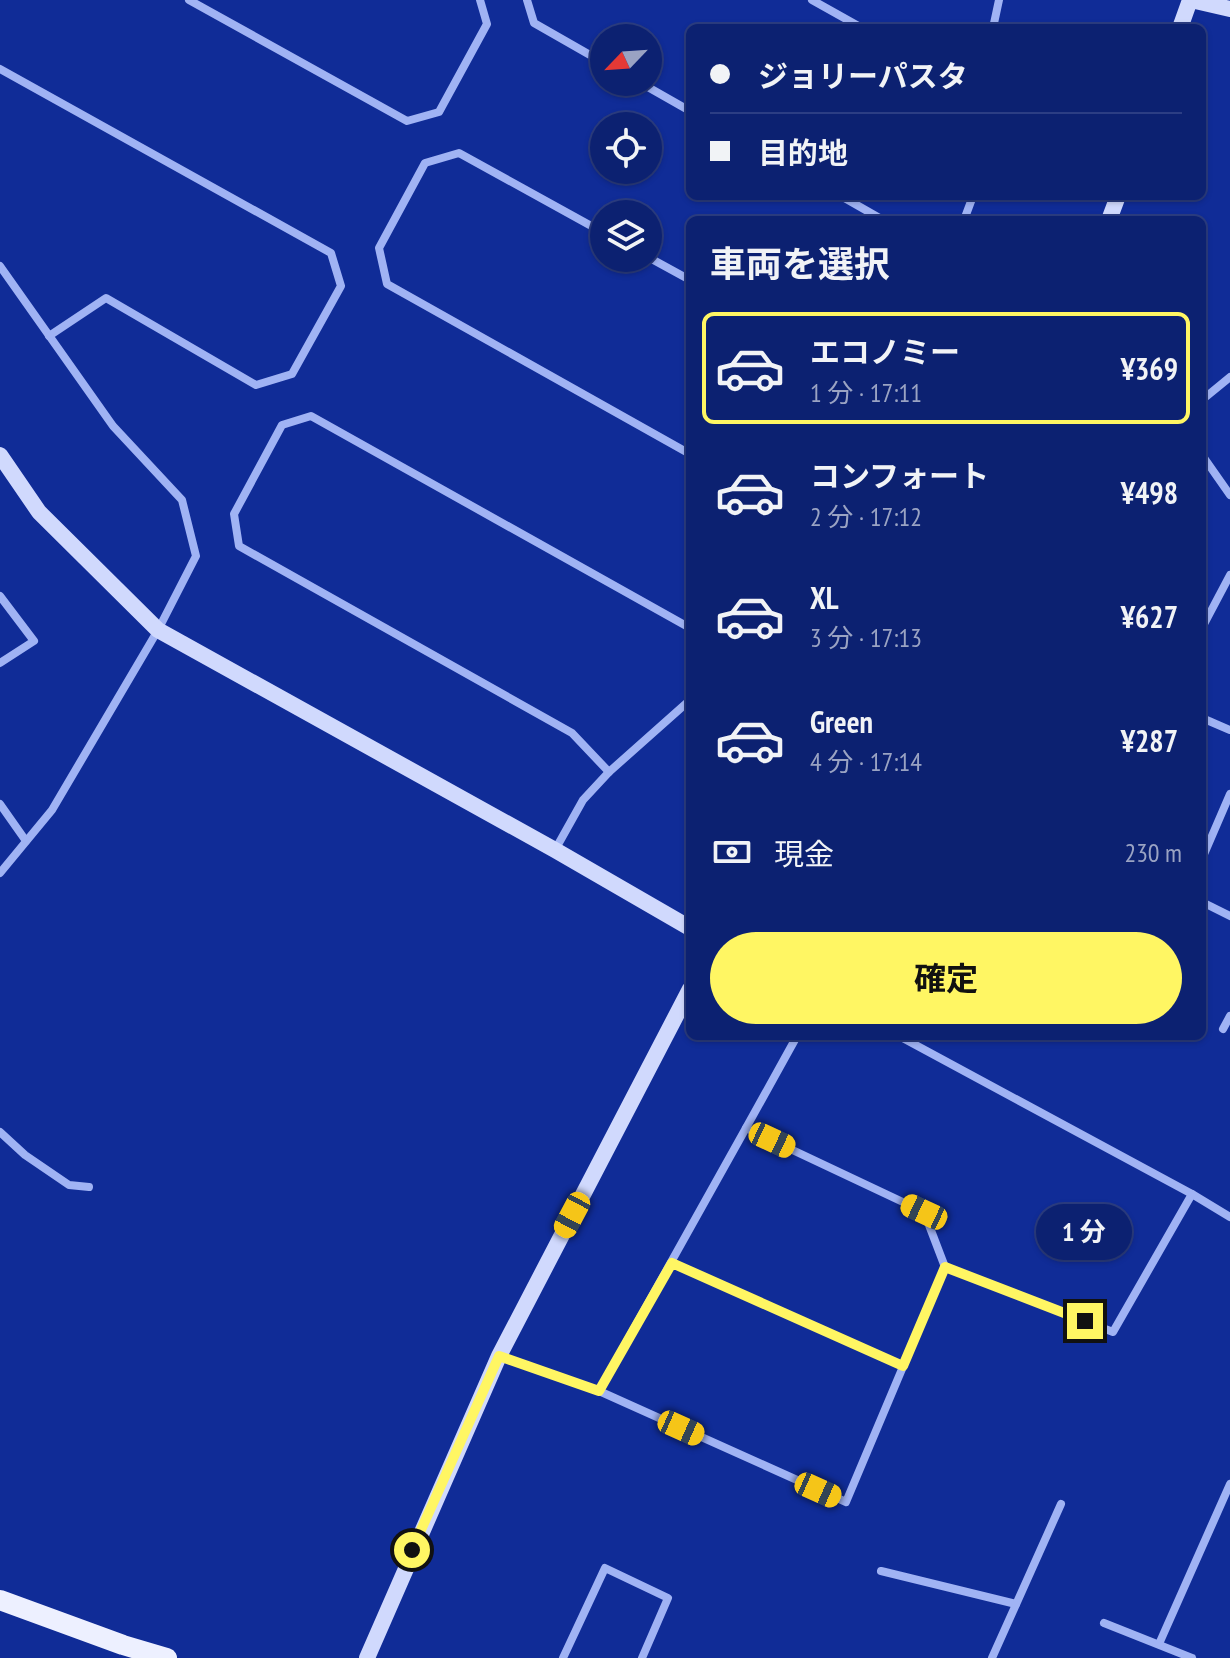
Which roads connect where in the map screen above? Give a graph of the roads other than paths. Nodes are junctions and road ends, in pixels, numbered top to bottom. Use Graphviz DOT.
graph roads {
  1 [pos="189,0"];
  2 [pos="480,0"];
  3 [pos="527,0"];
  4 [pos="812,0"];
  5 [pos="999,0"];
  6 [pos="1190,0"];
  7 [pos="1230,9"];
  8 [pos="855,24"];
  9 [pos="994,24"];
  10 [pos="1181,24"];
  11 [pos="590,55"];
  12 [pos="0,69"];
  13 [pos="662,95"];
  14 [pos="686,109"];
  15 [pos="848,200"];
  16 [pos="876,216"];
  17 [pos="590,225"];
  18 [pos="662,265"];
  19 [pos="0,266"];
  20 [pos="686,278"];
  21 [pos="49,336"];
  22 [pos="1230,377"];
  23 [pos="1206,397"];
  24 [pos="686,452"];
  25 [pos="0,455"];
  26 [pos="1206,461"];
  27 [pos="1230,495"];
  28 [pos="1230,575"];
  29 [pos="0,596"];
  30 [pos="1206,620"];
  31 [pos="686,626"];
  32 [pos="158,630"];
  33 [pos="0,663"];
  34 [pos="686,704"];
  35 [pos="1206,720"];
  36 [pos="1230,730"];
  37 [pos="609,772"];
  38 [pos="1230,794"];
  39 [pos="0,804"];
  40 [pos="26,841"];
  41 [pos="555,850"];
  42 [pos="1206,850"];
  43 [pos="0,873"];
  44 [pos="1206,904"];
  45 [pos="1230,916"];
  46 [pos="686,926"];
  47 [pos="686,997"];
  48 [pos="1230,1016"];
  49 [pos="1223,1029"];
  50 [pos="795,1040"];
  51 [pos="906,1040"];
  52 [pos="746,1128"];
  53 [pos="0,1132"];
  54 [pos="89,1187"];
  55 [pos="1192,1194"];
  56 [pos="1230,1217"];
  57 [pos="672,1263"];
  58 [pos="945,1267"];
  59 [pos="499,1356"];
  60 [pos="903,1366"];
  61 [pos="599,1391"];
  62 [pos="1230,1484"];
  63 [pos="1061,1504"];
  64 [pos="881,1571"];
  65 [pos="0,1600"];
  66 [pos="1016,1604"];
  67 [pos="1104,1623"];
  68 [pos="1159,1644"];
  69 [pos="167,1658"];
  70 [pos="367,1658"];
  71 [pos="563,1658"];
  72 [pos="642,1658"];
  73 [pos="992,1658"];
  74 [pos="1192,1658"];
  1 -- 2 [label="street"];
  3 -- 11 [label="street"];
  4 -- 8 [label="street"];
  5 -- 9 [label="street"];
  6 -- 7 [label="street"];
  6 -- 10 [label="street"];
  12 -- 21 [label="street"];
  13 -- 14 [label="street"];
  15 -- 16 [label="street"];
  17 -- 24 [label="street"];
  18 -- 20 [label="street"];
  19 -- 21 [label="street"];
  21 -- 32 [label="street"];
  22 -- 23 [label="street"];
  25 -- 32 [label="street"];
  26 -- 27 [label="street"];
  28 -- 30 [label="street"];
  29 -- 33 [label="street"];
  31 -- 37 [label="street"];
  32 -- 40 [label="street"];
  32 -- 41 [label="street"];
  34 -- 37 [label="street"];
  35 -- 36 [label="street"];
  37 -- 41 [label="street"];
  38 -- 42 [label="street"];
  39 -- 40 [label="street"];
  40 -- 43 [label="street"];
  41 -- 46 [label="street"];
  44 -- 45 [label="street"];
  47 -- 59 [label="street"];
  48 -- 49 [label="street"];
  50 -- 52 [label="street"];
  51 -- 55 [label="street"];
  52 -- 57 [label="street"];
  52 -- 58 [label="street"];
  53 -- 54 [label="street"];
  55 -- 56 [label="street"];
  55 -- 58 [label="street"];
  57 -- 60 [label="street"];
  57 -- 61 [label="street"];
  58 -- 60 [label="street"];
  59 -- 61 [label="street"];
  59 -- 70 [label="street"];
  60 -- 61 [label="street"];
  62 -- 68 [label="street"];
  63 -- 66 [label="street"];
  64 -- 66 [label="street"];
  65 -- 69 [label="main road"];
  66 -- 73 [label="street"];
  67 -- 68 [label="street"];
  68 -- 74 [label="street"];
  71 -- 72 [label="street"];
}
